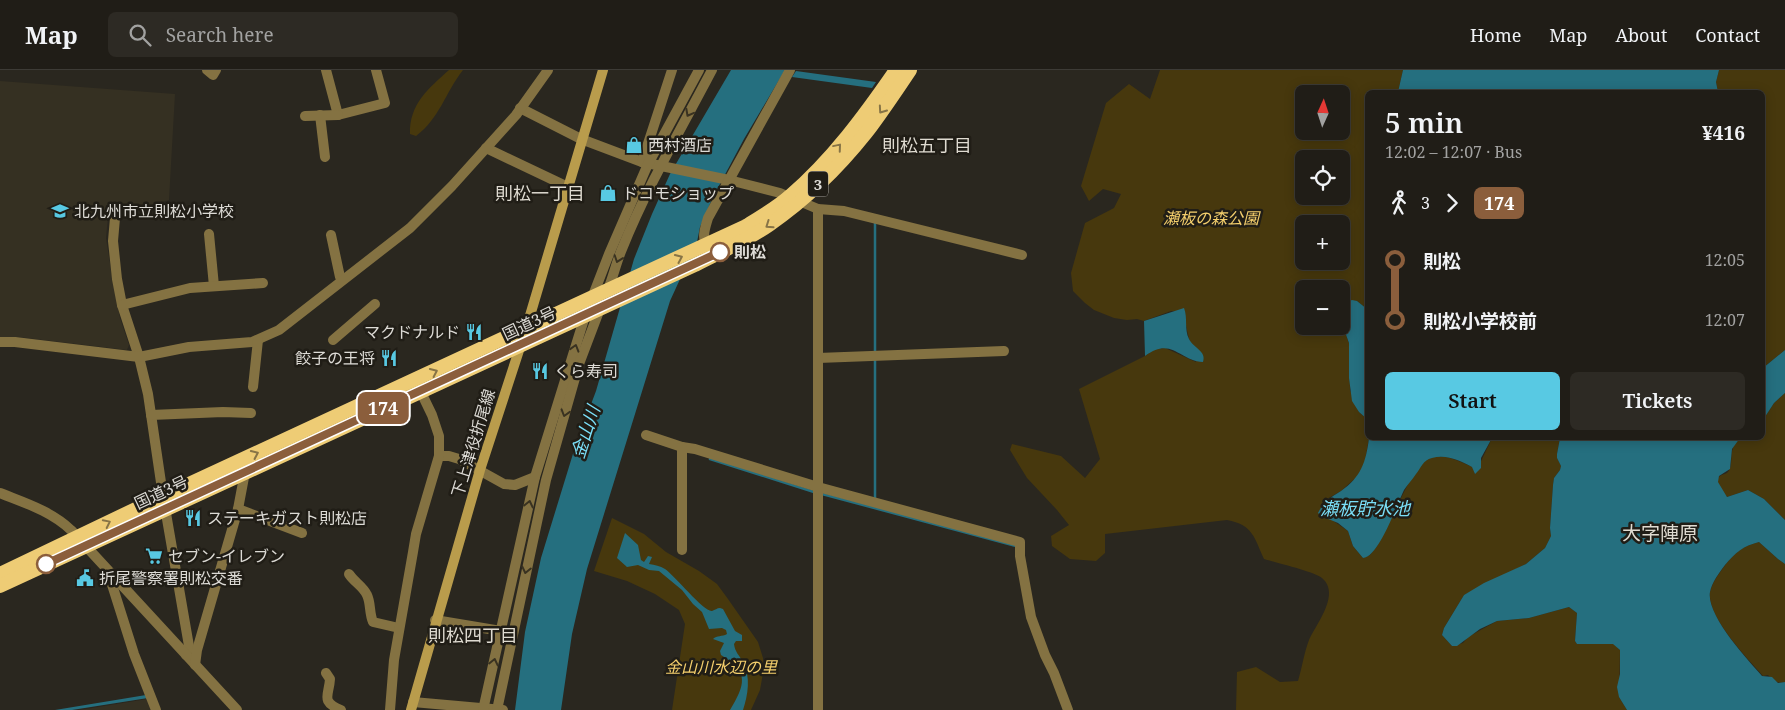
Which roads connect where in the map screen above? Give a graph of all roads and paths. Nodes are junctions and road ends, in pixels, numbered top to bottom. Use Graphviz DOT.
graph roads {
  1 [pos="207,70"];
  2 [pos="216,70"];
  3 [pos="326,70"];
  4 [pos="376,70"];
  5 [pos="548,70"];
  6 [pos="603,70"];
  7 [pos="672,70"];
  8 [pos="699,70"];
  9 [pos="712,70"];
  10 [pos="790,70"];
  11 [pos="896,70"];
  12 [pos="910,70"];
  13 [pos="520,108"];
  14 [pos="320,115"];
  15 [pos="338,115"];
  16 [pos="305,116"];
  17 [pos="581,139"];
  18 [pos="486,148"];
  19 [pos="325,157"];
  20 [pos="645,163"];
  21 [pos="661,166"];
  22 [pos="729,180"];
  23 [pos="568,187"];
  24 [pos="794,199"];
  25 [pos="818,209"];
  26 [pos="115,218"];
  27 [pos="209,234"];
  28 [pos="331,235"];
  29 [pos="704,247"];
  30 [pos="1022,255"];
  31 [pos="340,277"];
  32 [pos="263,283"];
  33 [pos="214,286"];
  34 [pos="608,289"];
  35 [pos="375,304"];
  36 [pos="595,304"];
  37 [pos="122,305"];
  38 [pos="585,316"];
  39 [pos="526,329"];
  40 [pos="258,340"];
  41 [pos="333,340"];
  42 [pos="0,342"];
  43 [pos="518,347"];
  44 [pos="1004,351"];
  45 [pos="139,357"];
  46 [pos="818,358"];
  47 [pos="418,386"];
  48 [pos="253,387"];
  49 [pos="251,413"];
  50 [pos="151,415"];
  51 [pos="646,435"];
  52 [pos="682,448"];
  53 [pos="439,456"];
  54 [pos="480,470"];
  55 [pos="246,472"];
  56 [pos="535,477"];
  57 [pos="818,487"];
  58 [pos="0,493"];
  59 [pos="165,502"];
  60 [pos="238,509"];
  61 [pos="302,533"];
  62 [pos="82,542"];
  63 [pos="682,550"];
  64 [pos="107,569"];
  65 [pos="0,574"];
  66 [pos="349,574"];
  67 [pos="0,586"];
  68 [pos="435,620"];
  69 [pos="400,628"];
  70 [pos="501,630"];
  71 [pos="186,655"];
  72 [pos="195,665"];
  73 [pos="326,673"];
  74 [pos="412,706"];
  75 [pos="483,709"];
  76 [pos="156,710"];
  77 [pos="237,710"];
  78 [pos="341,710"];
  79 [pos="390,710"];
  80 [pos="499,710"];
  81 [pos="818,710"];
  82 [pos="1068,710"];
  1 -- 2 [label="street"];
  3 -- 15 [label="street"];
  4 -- 15 [label="street"];
  5 -- 13 [label="street"];
  6 -- 17 [label="main road, 下上津役折尾線"];
  7 -- 20 [label="street"];
  8 -- 20 [label="street"];
  9 -- 21 [label="street, one-way"];
  10 -- 22 [label="street"];
  24 -- 11 [label="highway, 国道3号 / 3, one-way"];
  12 -- 24 [label="highway, 国道3号 / 3, one-way"];
  13 -- 17 [label="street"];
  13 -- 18 [label="street"];
  14 -- 15 [label="street"];
  14 -- 16 [label="street"];
  14 -- 19 [label="street"];
  17 -- 20 [label="street"];
  17 -- 23 [label="main road, 下上津役折尾線"];
  18 -- 23 [label="street"];
  18 -- 40 [label="street"];
  20 -- 21 [label="street"];
  20 -- 36 [label="street"];
  21 -- 22 [label="street"];
  21 -- 34 [label="street, one-way"];
  22 -- 24 [label="street"];
  22 -- 29 [label="street"];
  23 -- 39 [label="main road, 下上津役折尾線"];
  24 -- 25 [label="street"];
  24 -- 29 [label="highway, 国道3号 / 3"];
  24 -- 36 [label="highway, 国道3号 / 3, one-way"];
  25 -- 30 [label="street"];
  25 -- 46 [label="street"];
  26 -- 37 [label="street"];
  27 -- 33 [label="street"];
  28 -- 31 [label="street"];
  34 -- 29 [label="highway, 国道3号 / 3, one-way"];
  32 -- 33 [label="street"];
  33 -- 37 [label="street"];
  34 -- 36 [label="highway, 国道3号 / 3"];
  35 -- 41 [label="street"];
  36 -- 38 [label="highway, 国道3号 / 3"];
  36 -- 39 [label="highway, 国道3号 / 3"];
  36 -- 80 [label="street, one-way"];
  37 -- 45 [label="street"];
  38 -- 43 [label="highway, 国道3号 / 3"];
  56 -- 38 [label="street, one-way"];
  39 -- 43 [label="main road, 下上津役折尾線"];
  47 -- 39 [label="highway, 国道3号 / 3, one-way"];
  40 -- 45 [label="street"];
  40 -- 48 [label="street"];
  42 -- 45 [label="street"];
  43 -- 47 [label="highway, 国道3号 / 3"];
  43 -- 54 [label="main road, 下上津役折尾線"];
  44 -- 46 [label="street"];
  45 -- 50 [label="street"];
  46 -- 57 [label="street"];
  47 -- 53 [label="street"];
  47 -- 55 [label="highway, 国道3号 / 3"];
  59 -- 47 [label="highway, 国道3号 / 3, one-way"];
  49 -- 50 [label="street"];
  50 -- 59 [label="street"];
  51 -- 52 [label="street"];
  52 -- 57 [label="street"];
  52 -- 63 [label="street"];
  53 -- 54 [label="street"];
  53 -- 69 [label="street"];
  54 -- 56 [label="street"];
  54 -- 68 [label="main road, 下上津役折尾線"];
  55 -- 59 [label="highway, 国道3号 / 3"];
  55 -- 60 [label="street"];
  70 -- 56 [label="street, one-way"];
  57 -- 81 [label="street"];
  57 -- 82 [label="street"];
  58 -- 62 [label="street"];
  59 -- 62 [label="highway, 国道3号 / 3"];
  59 -- 71 [label="street"];
  60 -- 61 [label="street"];
  60 -- 72 [label="street"];
  62 -- 64 [label="street"];
  62 -- 65 [label="highway, 国道3号 / 3"];
  62 -- 67 [label="highway, 国道3号 / 3"];
  64 -- 71 [label="street"];
  64 -- 76 [label="street"];
  66 -- 69 [label="street"];
  68 -- 70 [label="street"];
  68 -- 74 [label="main road, 下上津役折尾線"];
  69 -- 79 [label="street"];
  75 -- 70 [label="street, one-way"];
  71 -- 72 [label="street"];
  72 -- 77 [label="street"];
  73 -- 78 [label="street"];
  74 -- 75 [label="street"];
  75 -- 80 [label="street"];
}
